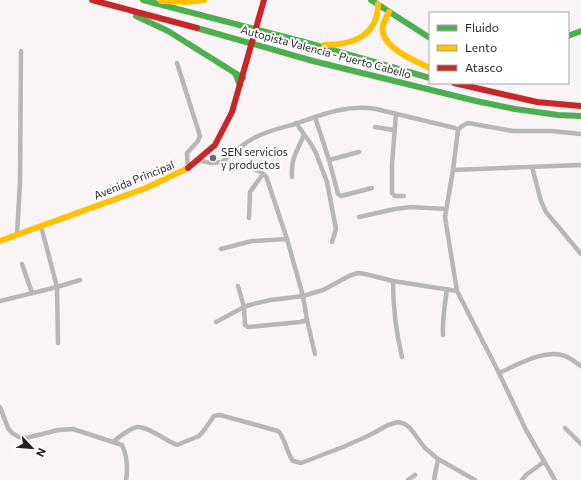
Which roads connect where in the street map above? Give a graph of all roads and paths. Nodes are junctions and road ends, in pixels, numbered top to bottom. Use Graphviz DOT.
graph roads {
  1 [pos="92,0"];
  2 [pos="204,0"];
  3 [pos="264,0"];
  4 [pos="371,0"];
  5 [pos="145,1"];
  6 [pos="104,3"];
  7 [pos="378,4"];
  8 [pos="389,12"];
  9 [pos="581,31"];
  10 [pos="569,36"];
  11 [pos="429,37"];
  12 [pos="308,43"];
  13 [pos="21,51"];
  14 [pos="177,63"];
  15 [pos="429,68"];
  16 [pos="235,73"];
  17 [pos="243,78"];
  18 [pos="429,78"];
  19 [pos="458,84"];
  20 [pos="465,84"];
  21 [pos="240,85"];
  22 [pos="472,87"];
  23 [pos="581,106"];
  24 [pos="396,114"];
  25 [pos="581,116"];
  26 [pos="315,117"];
  27 [pos="296,123"];
  28 [pos="375,127"];
  29 [pos="394,130"];
  30 [pos="458,130"];
  31 [pos="581,134"];
  32 [pos="304,135"];
  33 [pos="359,152"];
  34 [pos="198,160"];
  35 [pos="329,160"];
  36 [pos="222,162"];
  37 [pos="581,165"];
  38 [pos="532,167"];
  39 [pos="188,168"];
  40 [pos="453,170"];
  41 [pos="263,174"];
  42 [pos="292,177"];
  43 [pos="372,188"];
  44 [pos="404,196"];
  45 [pos="446,209"];
  46 [pos="359,216"];
  47 [pos="249,218"];
  48 [pos="41,226"];
  49 [pos="17,235"];
  50 [pos="287,240"];
  51 [pos="0,241"];
  52 [pos="332,242"];
  53 [pos="221,249"];
  54 [pos="581,254"];
  55 [pos="22,264"];
  56 [pos="80,280"];
  57 [pos="393,281"];
  58 [pos="238,286"];
  59 [pos="57,287"];
  60 [pos="447,289"];
  61 [pos="457,291"];
  62 [pos="32,293"];
  63 [pos="303,296"];
  64 [pos="0,301"];
  65 [pos="244,307"];
  66 [pos="307,320"];
  67 [pos="216,322"];
  68 [pos="443,335"];
  69 [pos="58,343"];
  70 [pos="315,354"];
  71 [pos="402,357"];
  72 [pos="581,366"];
  73 [pos="499,373"];
  74 [pos="0,408"];
  75 [pos="565,428"];
  76 [pos="113,442"];
  77 [pos="581,444"];
  78 [pos="438,459"];
  79 [pos="544,462"];
  80 [pos="415,474"];
  81 [pos="126,480"];
  82 [pos="408,480"];
  83 [pos="434,480"];
  84 [pos="475,480"];
  85 [pos="522,480"];
  86 [pos="554,480"];
  1 -- 6 [label="main road, Autopista Valencia - Puerto Cabello"];
  2 -- 5 [label="main road"];
  3 -- 17 [label="main road, Avenida Principal"];
  4 -- 7 [label="main road"];
  5 -- 12 [label="main road, Autopista Valencia - Puerto Cabello"];
  6 -- 16 [label="main road"];
  6 -- 25 [label="main road, Autopista Valencia - Puerto Cabello"];
  7 -- 8 [label="main road"];
  7 -- 12 [label="main road"];
  8 -- 11 [label="main road"];
  8 -- 15 [label="main road"];
  9 -- 10 [label="main road"];
  12 -- 18 [label="main road, Autopista Valencia - Puerto Cabello"];
  13 -- 49 [label="street"];
  14 -- 39 [label="street"];
  16 -- 17 [label="main road"];
  16 -- 21 [label="main road"];
  17 -- 21 [label="main road, Avenida Principal"];
  19 -- 22 [label="main road"];
  20 -- 22 [label="main road"];
  21 -- 34 [label="main road, Avenida Principal"];
  22 -- 23 [label="main road"];
  24 -- 26 [label="street"];
  24 -- 29 [label="street"];
  24 -- 30 [label="street"];
  26 -- 27 [label="street"];
  26 -- 35 [label="street"];
  27 -- 32 [label="street"];
  27 -- 36 [label="street"];
  28 -- 29 [label="street"];
  29 -- 44 [label="street"];
  30 -- 31 [label="street"];
  30 -- 40 [label="street"];
  32 -- 42 [label="street"];
  32 -- 52 [label="street"];
  33 -- 35 [label="street"];
  34 -- 36 [label="street"];
  34 -- 39 [label="main road, Avenida Principal"];
  35 -- 43 [label="street"];
  36 -- 41 [label="street"];
  37 -- 38 [label="street"];
  38 -- 40 [label="street"];
  38 -- 54 [label="street"];
  39 -- 48 [label="main road, Avenida Principal"];
  40 -- 45 [label="street"];
  41 -- 47 [label="street"];
  41 -- 50 [label="street"];
  45 -- 46 [label="street"];
  45 -- 61 [label="street"];
  48 -- 49 [label="main road, Avenida Principal"];
  48 -- 59 [label="street"];
  49 -- 51 [label="main road, Avenida Principal"];
  50 -- 53 [label="street"];
  50 -- 63 [label="street"];
  55 -- 62 [label="street"];
  56 -- 59 [label="street"];
  57 -- 60 [label="street"];
  57 -- 63 [label="street"];
  57 -- 71 [label="street"];
  58 -- 65 [label="street"];
  59 -- 62 [label="street"];
  59 -- 69 [label="street"];
  60 -- 61 [label="street"];
  60 -- 68 [label="street"];
  61 -- 73 [label="street"];
  62 -- 64 [label="street"];
  63 -- 65 [label="street"];
  63 -- 66 [label="street"];
  65 -- 66 [label="street"];
  65 -- 67 [label="street"];
  66 -- 70 [label="street"];
  72 -- 73 [label="street"];
  73 -- 79 [label="street"];
  74 -- 76 [label="street"];
  75 -- 77 [label="street"];
  76 -- 78 [label="street"];
  76 -- 81 [label="street"];
  78 -- 83 [label="street"];
  78 -- 84 [label="street"];
  79 -- 85 [label="street"];
  79 -- 86 [label="street"];
  80 -- 82 [label="street"];
}
